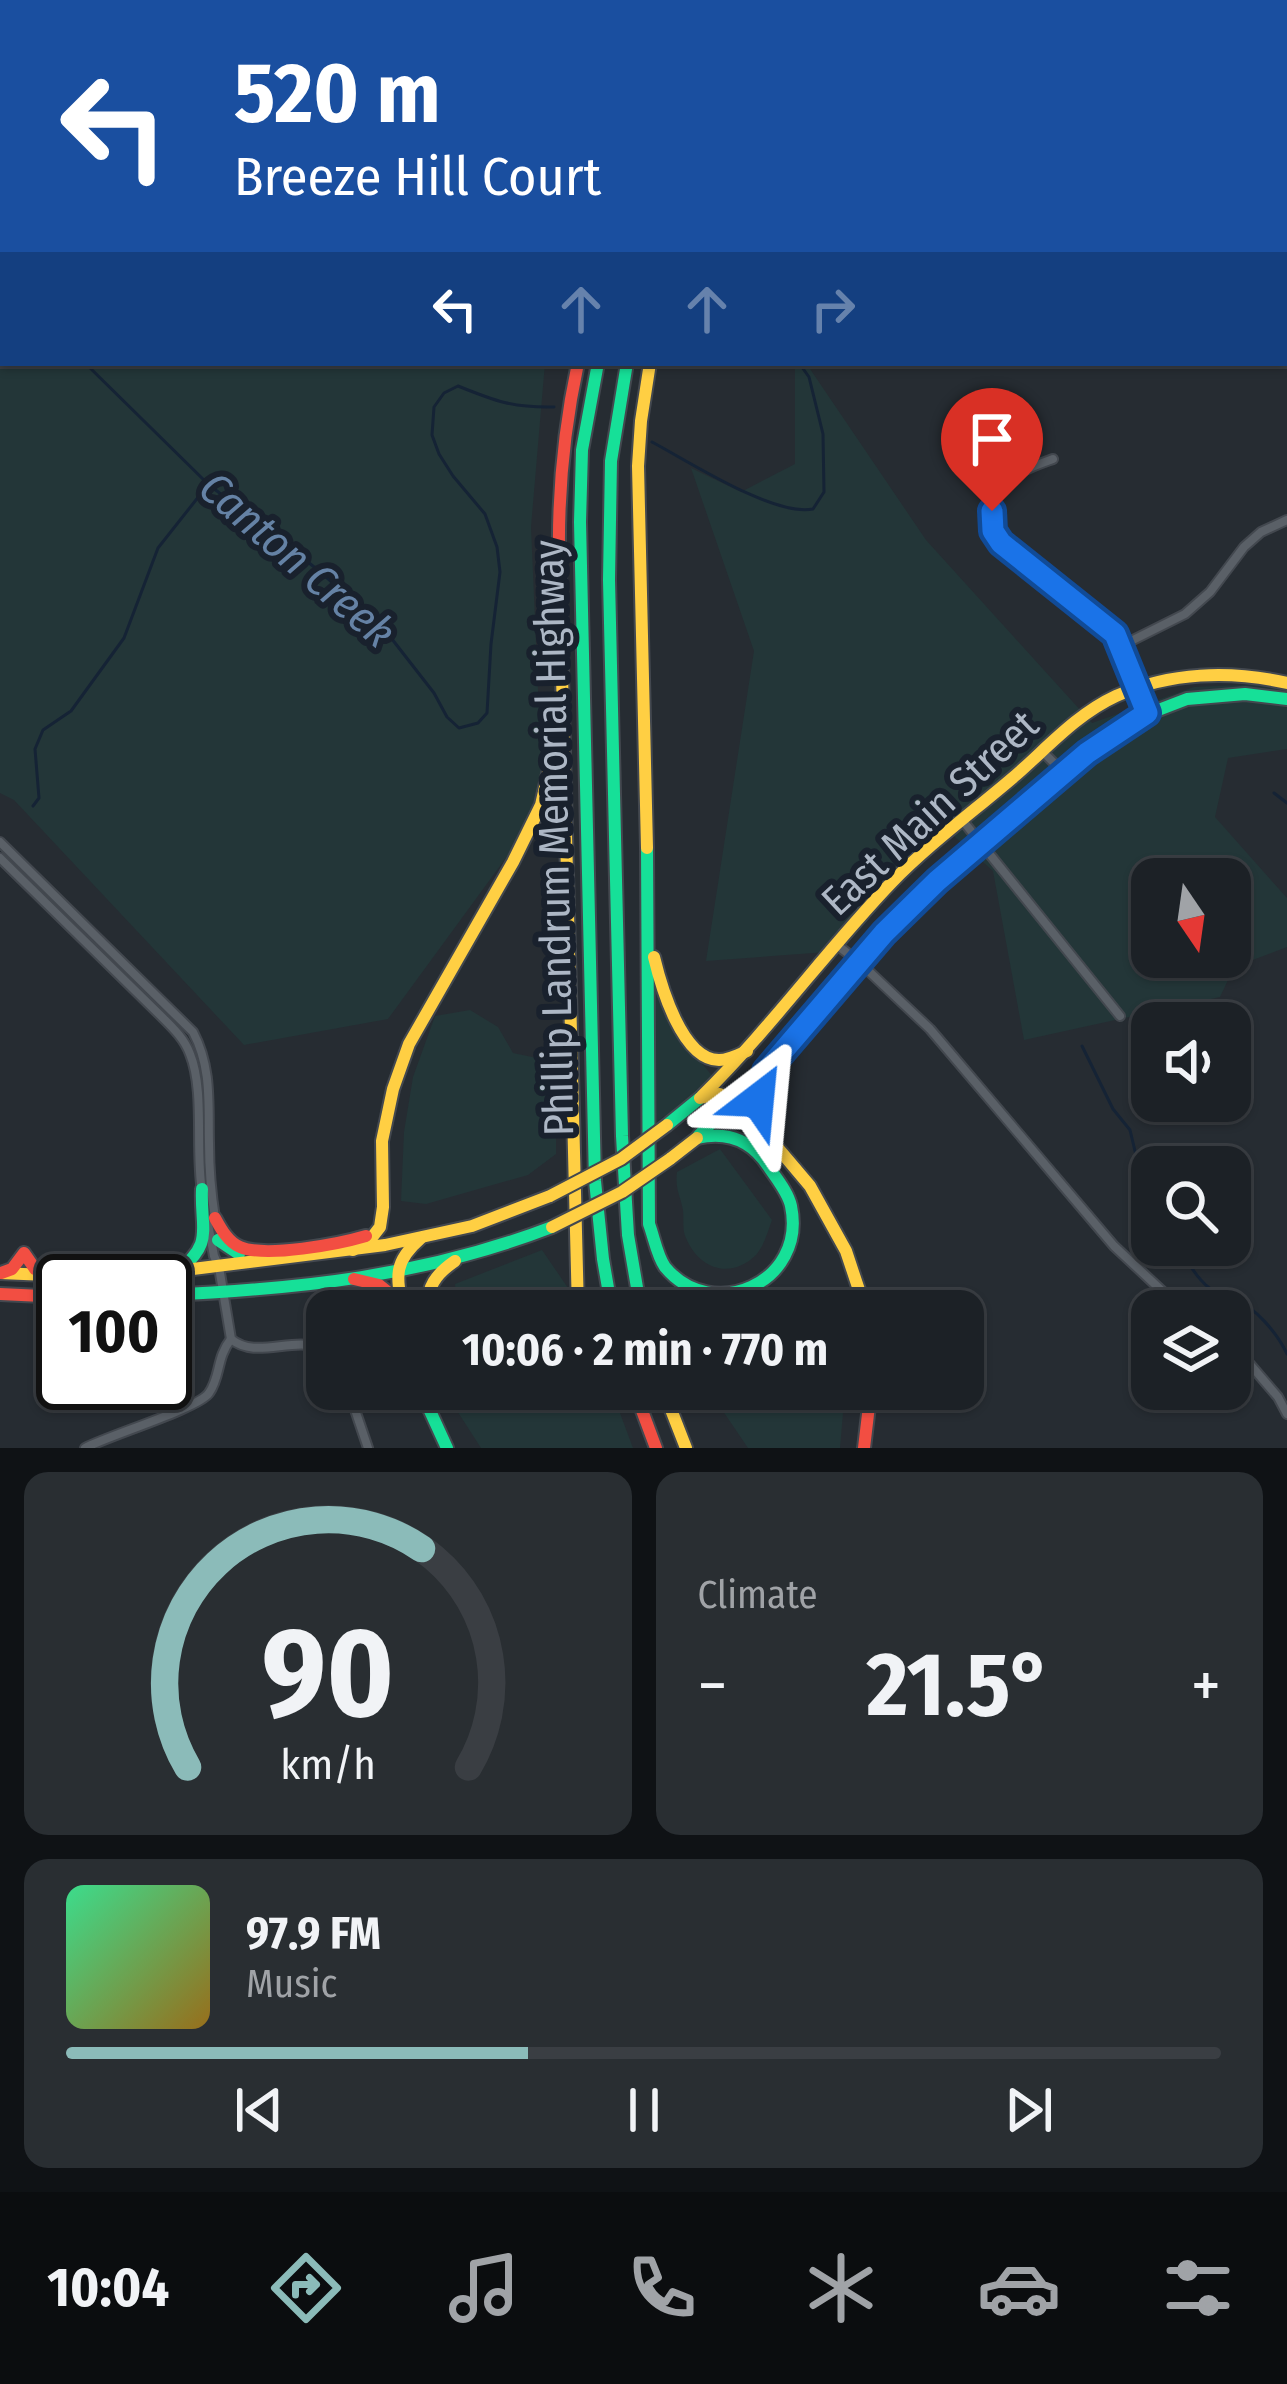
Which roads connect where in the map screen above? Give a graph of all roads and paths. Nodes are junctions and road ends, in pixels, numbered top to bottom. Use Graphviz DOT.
graph roads {
  1 [pos="577,366"];
  2 [pos="597,366"];
  3 [pos="627,366"];
  4 [pos="650,366"];
  5 [pos="1052,459"];
  6 [pos="1287,520"];
  7 [pos="1121,646"];
  8 [pos="562,680"];
  9 [pos="1287,683"];
  10 [pos="1138,689"];
  11 [pos="1287,699"];
  12 [pos="1147,713"];
  13 [pos="1043,752"];
  14 [pos="1064,772"];
  15 [pos="963,821"];
  16 [pos="0,842"];
  17 [pos="980,844"];
  18 [pos="0,858"];
  19 [pos="648,906"];
  20 [pos="837,945"];
  21 [pos="859,962"];
  22 [pos="1120,1016"];
  23 [pos="747,1051"];
  24 [pos="766,1071"];
  25 [pos="700,1098"];
  26 [pos="738,1101"];
  27 [pos="697,1138"];
  28 [pos="772,1141"];
  29 [pos="381,1178"];
  30 [pos="202,1190"];
  31 [pos="215,1218"];
  32 [pos="419,1239"];
  33 [pos="218,1240"];
  34 [pos="353,1250"];
  35 [pos="192,1260"];
  36 [pos="455,1261"];
  37 [pos="263,1262"];
  38 [pos="219,1268"];
  39 [pos="36,1269"];
  40 [pos="192,1271"];
  41 [pos="0,1273"];
  42 [pos="396,1273"];
  43 [pos="36,1275"];
  44 [pos="354,1279"];
  45 [pos="388,1290"];
  46 [pos="399,1290"];
  47 [pos="429,1290"];
  48 [pos="577,1290"];
  49 [pos="608,1290"];
  50 [pos="637,1290"];
  51 [pos="860,1290"];
  52 [pos="1160,1290"];
  53 [pos="224,1292"];
  54 [pos="0,1294"];
  55 [pos="192,1294"];
  56 [pos="36,1296"];
  57 [pos="231,1339"];
  58 [pos="306,1343"];
  59 [pos="1251,1365"];
  60 [pos="355,1410"];
  61 [pos="430,1410"];
  62 [pos="642,1410"];
  63 [pos="671,1410"];
  64 [pos="869,1410"];
  65 [pos="1287,1414"];
  66 [pos="85,1448"];
  67 [pos="368,1448"];
  68 [pos="447,1448"];
  69 [pos="656,1448"];
  70 [pos="686,1448"];
  71 [pos="864,1448"];
  1 -- 8 [label="main road"];
  2 -- 49 [label="main road, Phillip Landrum Memorial Highway"];
  3 -- 50 [label="main road, Phillip Landrum Memorial Highway"];
  4 -- 19 [label="main road"];
  5 -- 7 [label="street"];
  6 -- 7 [label="street"];
  7 -- 10 [label="street"];
  8 -- 29 [label="main road"];
  8 -- 48 [label="main road"];
  9 -- 10 [label="main road, East Main Street"];
  10 -- 12 [label="street"];
  10 -- 13 [label="main road, East Main Street"];
  11 -- 12 [label="main road, East Main Street"];
  12 -- 14 [label="main road, East Main Street"];
  13 -- 14 [label="street"];
  13 -- 15 [label="main road, East Main Street"];
  14 -- 17 [label="main road, East Main Street"];
  15 -- 17 [label="street"];
  15 -- 20 [label="main road, East Main Street"];
  16 -- 31 [label="street"];
  17 -- 21 [label="main road, East Main Street"];
  17 -- 22 [label="street"];
  18 -- 30 [label="street"];
  19 -- 23 [label="main road"];
  19 -- 27 [label="main road"];
  20 -- 21 [label="street"];
  20 -- 23 [label="main road, East Main Street"];
  21 -- 24 [label="main road, East Main Street"];
  21 -- 52 [label="street"];
  23 -- 25 [label="main road, East Main Street"];
  24 -- 26 [label="main road, East Main Street"];
  24 -- 28 [label="main road"];
  25 -- 26 [label="main road"];
  25 -- 32 [label="main road, East Main Street, bridge"];
  26 -- 27 [label="main road, East Main Street"];
  26 -- 28 [label="main road"];
  27 -- 36 [label="main road, East Main Street, bridge"];
  28 -- 51 [label="main road"];
  29 -- 31 [label="main road"];
  29 -- 34 [label="main road"];
  30 -- 35 [label="main road"];
  30 -- 38 [label="street"];
  31 -- 33 [label="street"];
  32 -- 34 [label="main road, East Main Street"];
  32 -- 42 [label="main road"];
  33 -- 37 [label="main road"];
  33 -- 38 [label="street"];
  34 -- 37 [label="main road, East Main Street"];
  36 -- 42 [label="main road, East Main Street"];
  36 -- 47 [label="main road"];
  37 -- 38 [label="main road, East Main Street"];
  38 -- 40 [label="main road, East Main Street"];
  38 -- 53 [label="street"];
  39 -- 41 [label="main road"];
  41 -- 43 [label="main road, East Main Street"];
  42 -- 44 [label="main road, East Main Street"];
  42 -- 46 [label="main road"];
  44 -- 45 [label="main road"];
  44 -- 53 [label="main road, East Main Street"];
  53 -- 55 [label="main road, East Main Street"];
  53 -- 57 [label="street"];
  54 -- 56 [label="main road"];
  57 -- 58 [label="street"];
  57 -- 66 [label="street"];
  59 -- 65 [label="street"];
  60 -- 67 [label="street"];
  61 -- 68 [label="main road"];
  62 -- 69 [label="main road"];
  63 -- 70 [label="main road"];
  64 -- 71 [label="main road"];
}
